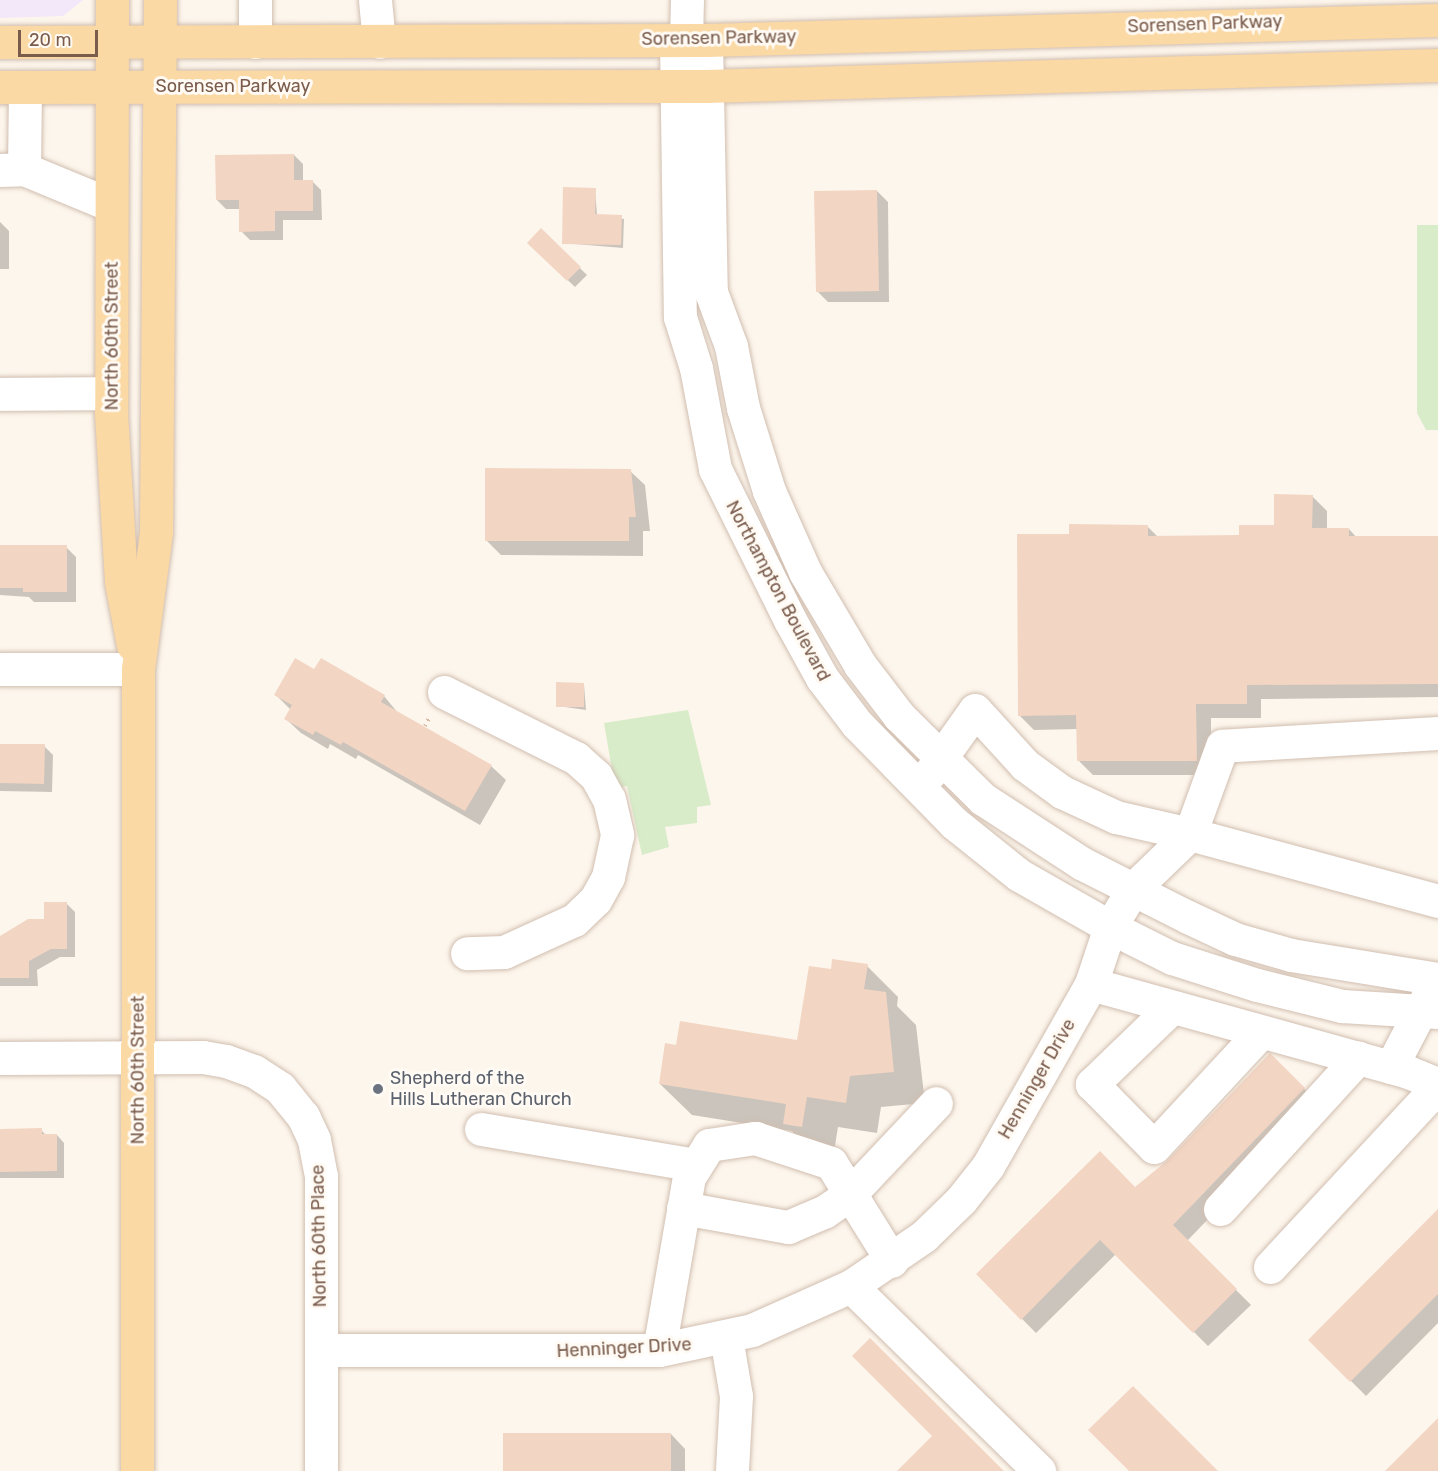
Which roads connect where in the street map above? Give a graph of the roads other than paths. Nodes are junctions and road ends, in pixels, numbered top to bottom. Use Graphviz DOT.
graph roads {
  1 [pos="112,0"];
  2 [pos="160,0"];
  3 [pos="255,0"];
  4 [pos="375,0"];
  5 [pos="687,0"];
  6 [pos="1438,20"];
  7 [pos="689,39"];
  8 [pos="0,42"];
  9 [pos="112,42"];
  10 [pos="160,42"];
  11 [pos="255,42"];
  12 [pos="379,42"];
  13 [pos="1438,65"];
  14 [pos="690,86"];
  15 [pos="12,87"];
  16 [pos="111,87"];
  17 [pos="159,87"];
  18 [pos="12,170"];
  19 [pos="111,205"];
  20 [pos="111,393"];
  21 [pos="0,394"];
  22 [pos="0,669"];
  23 [pos="138,669"];
  24 [pos="444,692"];
  25 [pos="1438,733"];
  26 [pos="944,757"];
  27 [pos="919,786"];
  28 [pos="1191,834"];
  29 [pos="1132,889"];
  30 [pos="1438,901"];
  31 [pos="1110,927"];
  32 [pos="467,952"];
  33 [pos="1438,979"];
  34 [pos="1091,984"];
  35 [pos="1171,1008"];
  36 [pos="1429,1012"];
  37 [pos="1260,1033"];
  38 [pos="139,1057"];
  39 [pos="0,1058"];
  40 [pos="1358,1058"];
  41 [pos="1392,1067"];
  42 [pos="1438,1085"];
  43 [pos="936,1103"];
  44 [pos="481,1129"];
  45 [pos="696,1165"];
  46 [pos="850,1194"];
  47 [pos="683,1208"];
  48 [pos="1220,1209"];
  49 [pos="891,1261"];
  50 [pos="1270,1266"];
  51 [pos="851,1286"];
  52 [pos="726,1337"];
  53 [pos="321,1350"];
  54 [pos="659,1350"];
  55 [pos="137,1471"];
  56 [pos="321,1471"];
  57 [pos="732,1471"];
  58 [pos="1039,1471"];
  1 -- 9 [label="main road, North 60th Street"];
  2 -- 10 [label="main road, North 60th Street"];
  3 -- 11 [label="street"];
  4 -- 12 [label="street"];
  5 -- 7 [label="street, Northampton Boulevard"];
  6 -- 7 [label="main road, Sorensen Parkway"];
  7 -- 12 [label="main road, Sorensen Parkway"];
  7 -- 14 [label="street, Northampton Boulevard"];
  8 -- 9 [label="main road, Sorensen Parkway"];
  9 -- 10 [label="main road, Sorensen Parkway"];
  9 -- 16 [label="main road, North 60th Street"];
  10 -- 11 [label="main road, Sorensen Parkway"];
  10 -- 17 [label="main road, North 60th Street"];
  11 -- 12 [label="main road, Sorensen Parkway"];
  13 -- 14 [label="main road, Sorensen Parkway"];
  14 -- 17 [label="main road, Sorensen Parkway"];
  14 -- 26 [label="street, Northampton Boulevard"];
  14 -- 27 [label="street, Northampton Boulevard"];
  15 -- 16 [label="main road, Sorensen Parkway"];
  15 -- 18 [label="street"];
  16 -- 17 [label="main road, Sorensen Parkway"];
  16 -- 19 [label="main road, North 60th Street"];
  17 -- 23 [label="main road, North 60th Street"];
  18 -- 19 [label="street"];
  19 -- 20 [label="main road, North 60th Street"];
  20 -- 21 [label="street"];
  20 -- 23 [label="main road, North 60th Street"];
  22 -- 23 [label="street"];
  23 -- 38 [label="main road, North 60th Street"];
  24 -- 32 [label="street"];
  25 -- 28 [label="street"];
  26 -- 27 [label="street"];
  26 -- 28 [label="street"];
  26 -- 29 [label="street, Northampton Boulevard"];
  27 -- 31 [label="street, Northampton Boulevard"];
  28 -- 29 [label="street, Henninger Drive"];
  28 -- 30 [label="street"];
  29 -- 31 [label="street, Henninger Drive"];
  29 -- 33 [label="street, Northampton Boulevard"];
  31 -- 34 [label="street, Henninger Drive"];
  31 -- 36 [label="street, Northampton Boulevard"];
  33 -- 36 [label="street"];
  34 -- 35 [label="street"];
  34 -- 49 [label="street, Henninger Drive"];
  35 -- 37 [label="street"];
  35 -- 37 [label="street"];
  36 -- 41 [label="street"];
  37 -- 40 [label="street"];
  38 -- 39 [label="street, North 60th Place"];
  38 -- 53 [label="street, North 60th Place"];
  38 -- 55 [label="main road, North 60th Street"];
  40 -- 41 [label="street"];
  40 -- 48 [label="street"];
  41 -- 42 [label="street"];
  42 -- 50 [label="street"];
  43 -- 46 [label="street"];
  44 -- 45 [label="street"];
  45 -- 46 [label="street"];
  45 -- 47 [label="street"];
  46 -- 47 [label="street"];
  46 -- 49 [label="street"];
  47 -- 54 [label="street"];
  49 -- 51 [label="street, Henninger Drive"];
  51 -- 52 [label="street, Henninger Drive"];
  51 -- 58 [label="street"];
  52 -- 54 [label="street, Henninger Drive"];
  52 -- 57 [label="street"];
  53 -- 54 [label="street, Henninger Drive"];
  53 -- 56 [label="street, North 60th Place"];
}
